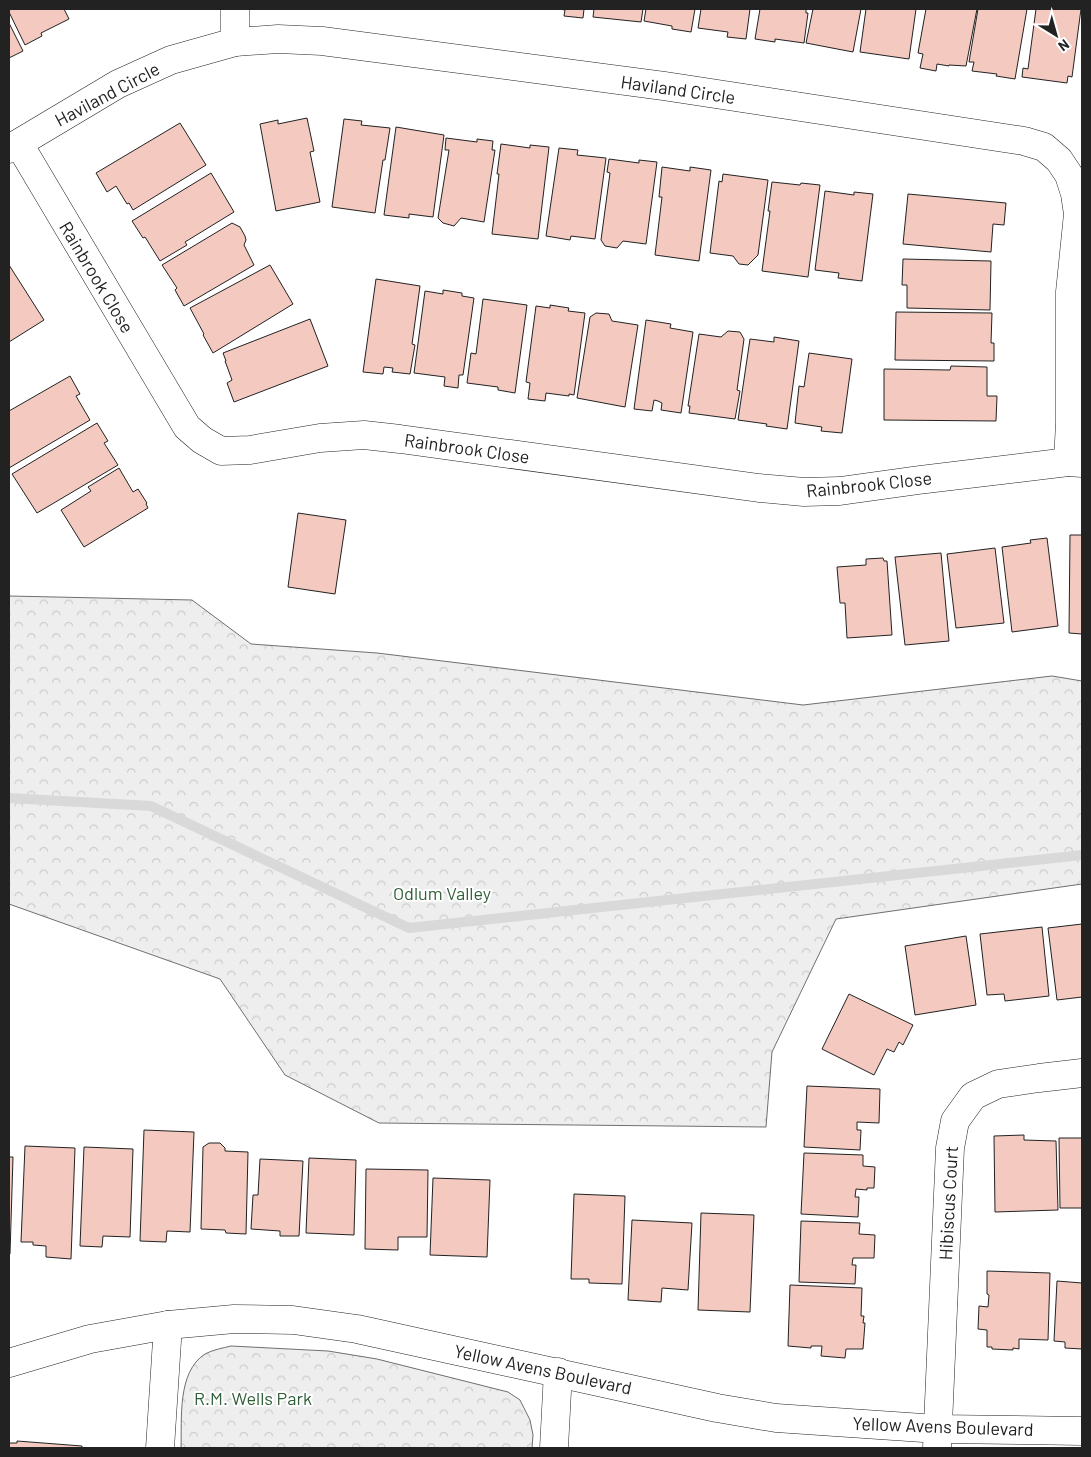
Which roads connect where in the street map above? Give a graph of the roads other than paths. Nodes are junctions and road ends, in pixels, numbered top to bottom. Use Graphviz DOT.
graph roads {
  1 [pos="235,9"];
  2 [pos="236,42"];
  3 [pos="14,147"];
  4 [pos="1075,463"];
  5 [pos="1082,1074"];
  6 [pos="168,1325"];
  7 [pos="9,1364"];
  8 [pos="558,1372"];
  9 [pos="1082,1431"];
  10 [pos="938,1439"];
  11 [pos="160,1448"];
  12 [pos="554,1448"];
  1 -- 2 [label="street"];
  2 -- 3 [label="street, Haviland Circle"];
  2 -- 4 [label="street, Haviland Circle"];
  3 -- 4 [label="street, Rainbrook Close"];
  5 -- 10 [label="street, Hibiscus Court"];
  6 -- 7 [label="street, Yellow Avens Boulevard"];
  6 -- 8 [label="street, Yellow Avens Boulevard"];
  6 -- 11 [label="street"];
  8 -- 10 [label="street, Yellow Avens Boulevard"];
  8 -- 12 [label="street"];
  9 -- 10 [label="street, Yellow Avens Boulevard"];
}
